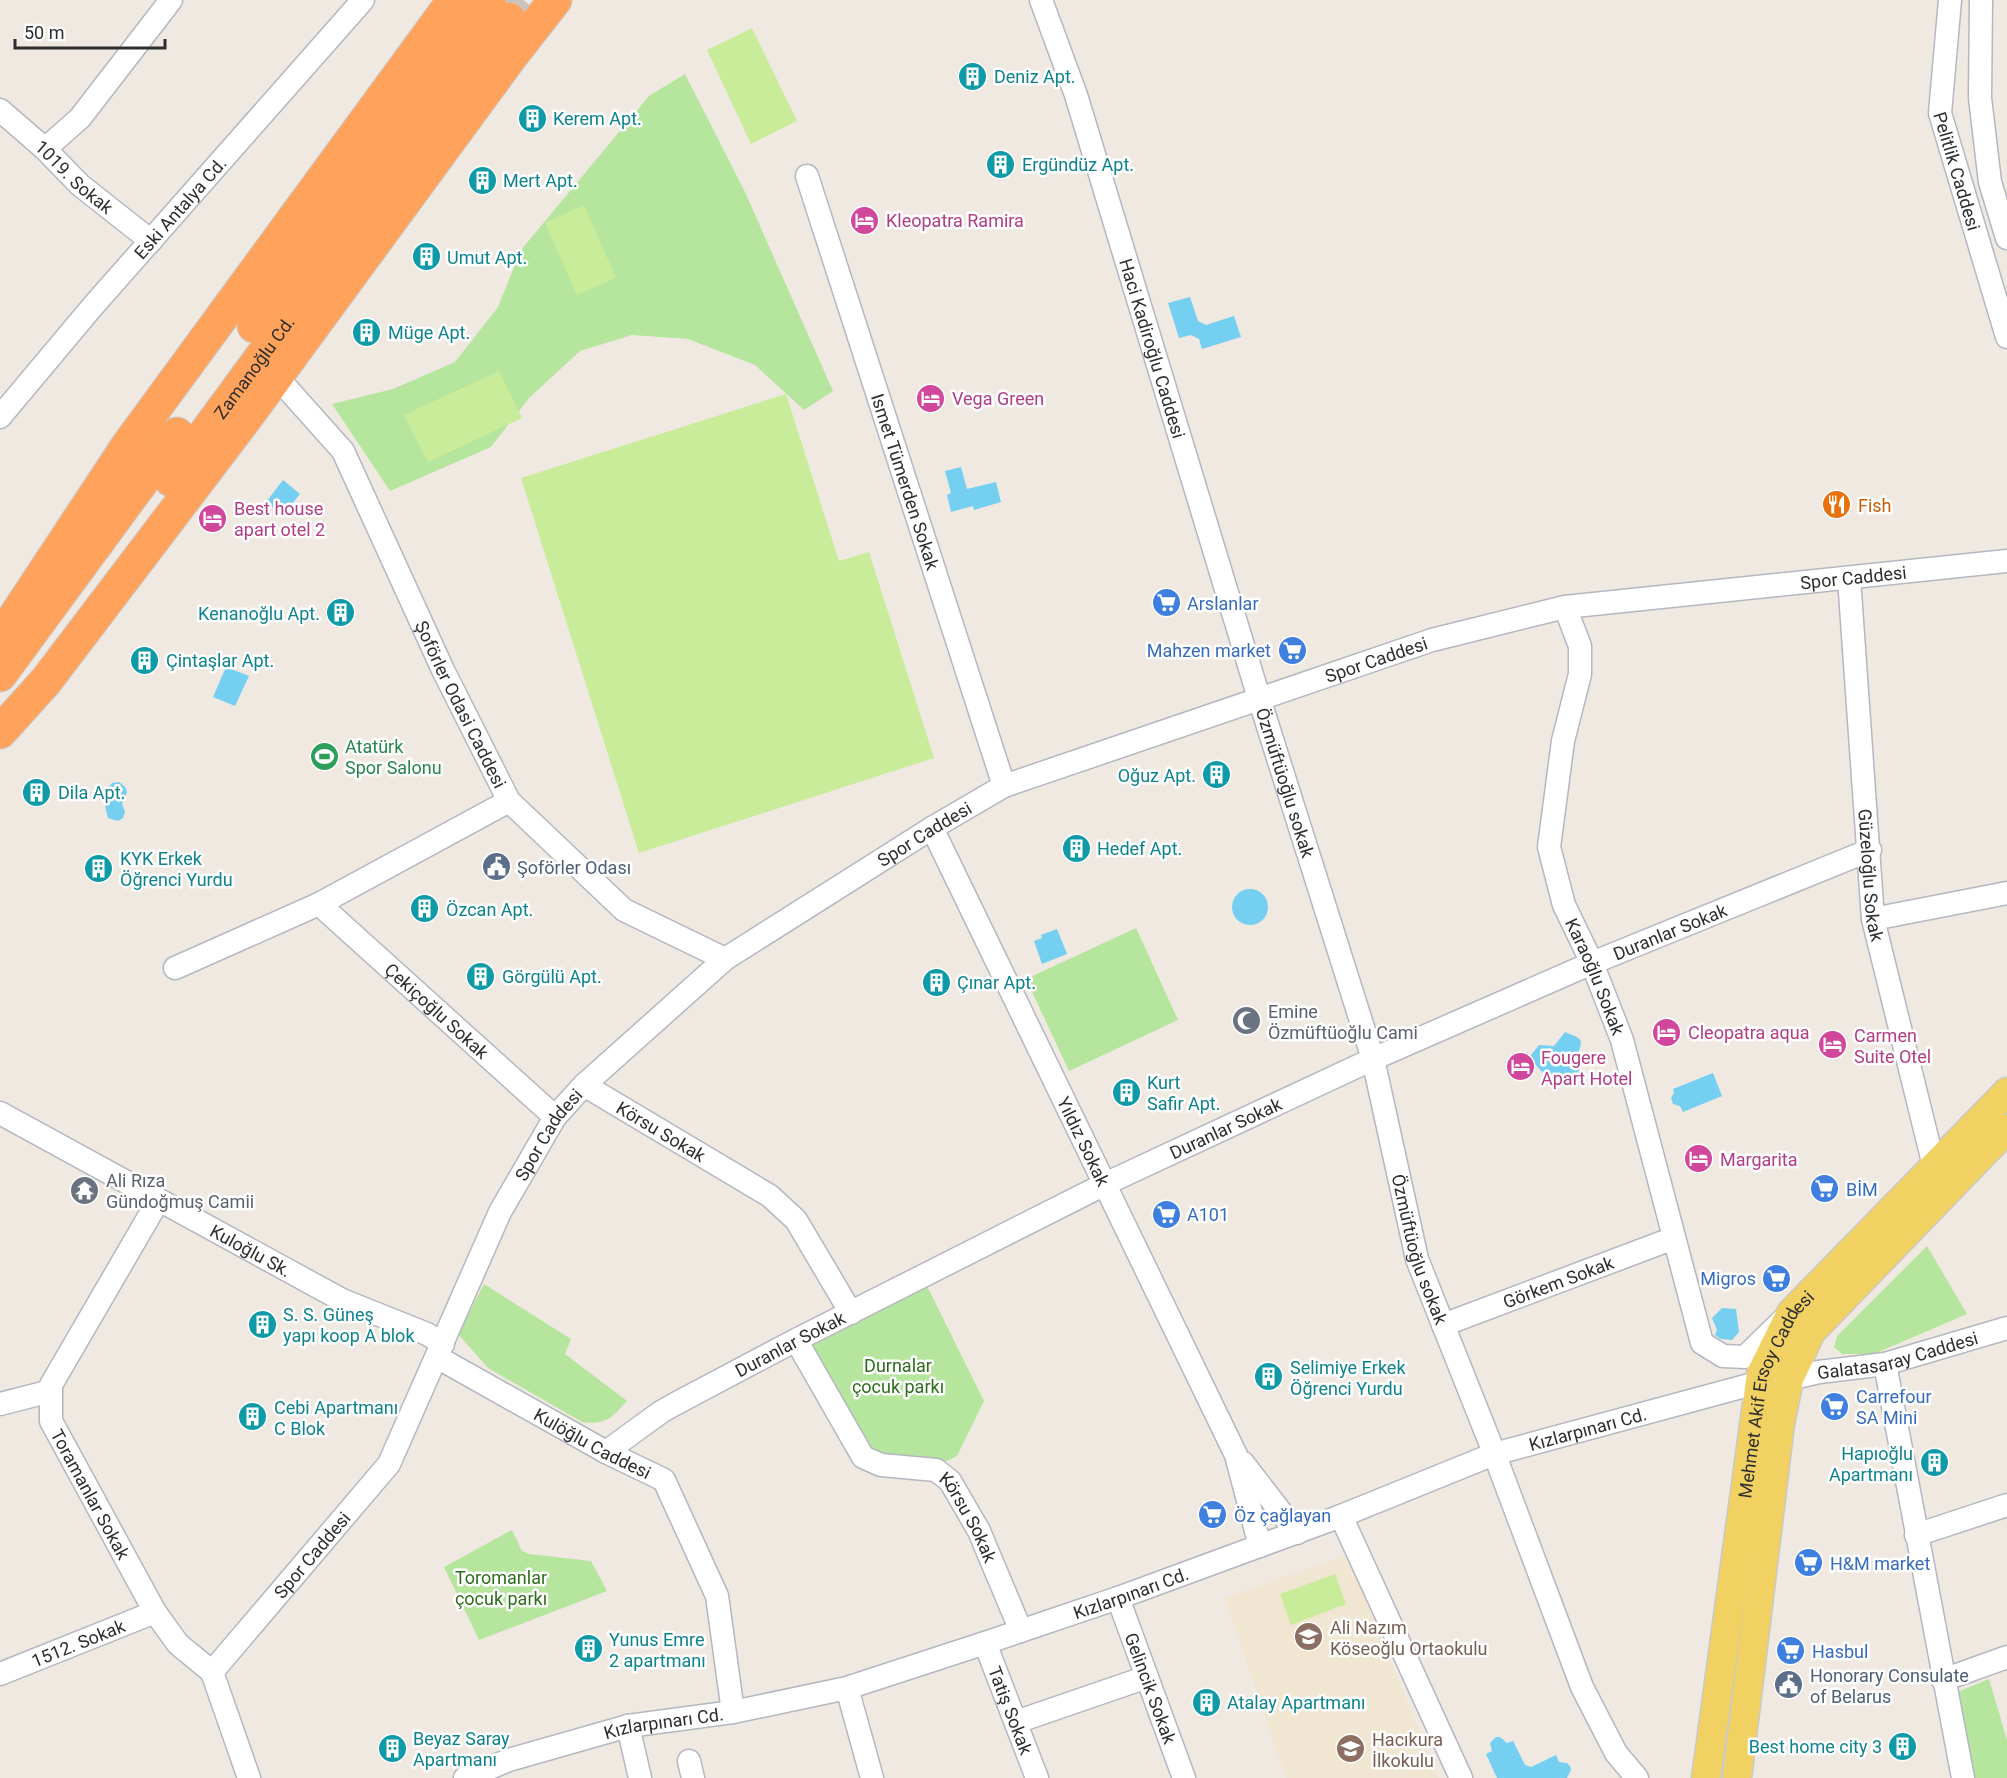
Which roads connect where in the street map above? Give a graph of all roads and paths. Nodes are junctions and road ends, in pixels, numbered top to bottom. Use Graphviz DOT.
graph roads {
  1 [pos="171,0"];
  2 [pos="363,0"];
  3 [pos="454,0"];
  4 [pos="555,0"];
  5 [pos="1041,0"];
  6 [pos="1950,0"];
  7 [pos="1981,0"];
  8 [pos="0,110"];
  9 [pos="45,149"];
  10 [pos="807,176"];
  11 [pos="2003,213"];
  12 [pos="2007,238"];
  13 [pos="151,241"];
  14 [pos="2007,337"];
  15 [pos="276,376"];
  16 [pos="0,417"];
  17 [pos="2007,561"];
  18 [pos="1849,578"];
  19 [pos="1565,607"];
  20 [pos="0,639"];
  21 [pos="0,675"];
  22 [pos="1259,698"];
  23 [pos="0,717"];
  24 [pos="0,732"];
  25 [pos="1004,786"];
  26 [pos="509,801"];
  27 [pos="932,828"];
  28 [pos="1870,850"];
  29 [pos="2007,893"];
  30 [pos="319,904"];
  31 [pos="1874,920"];
  32 [pos="725,959"];
  33 [pos="1592,963"];
  34 [pos="175,968"];
  35 [pos="1373,1059"];
  36 [pos="584,1085"];
  37 [pos="2007,1092"];
  38 [pos="0,1113"];
  39 [pos="555,1117"];
  40 [pos="2007,1128"];
  41 [pos="1934,1166"];
  42 [pos="1105,1184"];
  43 [pos="158,1201"];
  44 [pos="1674,1238"];
  45 [pos="1791,1313"];
  46 [pos="850,1314"];
  47 [pos="1443,1325"];
  48 [pos="2007,1328"];
  49 [pos="796,1340"];
  50 [pos="440,1350"];
  51 [pos="1885,1364"];
  52 [pos="1789,1380"];
  53 [pos="1760,1382"];
  54 [pos="51,1391"];
  55 [pos="0,1404"];
  56 [pos="606,1452"];
  57 [pos="1494,1454"];
  58 [pos="1236,1455"];
  59 [pos="2007,1505"];
  60 [pos="1341,1516"];
  61 [pos="1297,1533"];
  62 [pos="1916,1535"];
  63 [pos="1260,1546"];
  64 [pos="1118,1598"];
  65 [pos="154,1612"];
  66 [pos="1021,1631"];
  67 [pos="986,1643"];
  68 [pos="2007,1657"];
  69 [pos="212,1672"];
  70 [pos="0,1674"];
  71 [pos="1147,1677"];
  72 [pos="1943,1680"];
  73 [pos="847,1688"];
  74 [pos="733,1712"];
  75 [pos="1016,1722"];
  76 [pos="628,1726"];
  77 [pos="511,1769"];
  78 [pos="249,1778"];
  79 [pos="465,1778"];
  80 [pos="640,1778"];
  81 [pos="872,1778"];
  82 [pos="1037,1778"];
  83 [pos="1184,1778"];
  84 [pos="1461,1778"];
  85 [pos="1637,1778"];
  86 [pos="1706,1778"];
  87 [pos="1737,1778"];
  88 [pos="1963,1778"];
  1 -- 9 [label="street"];
  2 -- 13 [label="street, Eski Antalya Cd."];
  3 -- 20 [label="highway"];
  4 -- 15 [label="highway"];
  5 -- 22 [label="street, Haci Kadiroğlu Caddesi"];
  6 -- 14 [label="street, Pelitlik Caddesi"];
  7 -- 11 [label="street, Pelitlik Caddesi"];
  8 -- 9 [label="street, 1019. Sokak"];
  9 -- 13 [label="street, 1019. Sokak"];
  10 -- 25 [label="street, Ismet Tümerden Sokak"];
  11 -- 12 [label="street, Pelitlik Caddesi"];
  13 -- 16 [label="street, Eski Antalya Cd."];
  15 -- 24 [label="highway"];
  15 -- 26 [label="street, Şoförler Odasi Caddesi"];
  17 -- 18 [label="street, Spor Caddesi"];
  18 -- 19 [label="street, Spor Caddesi"];
  18 -- 28 [label="street, Güzeloğlu Sokak"];
  19 -- 22 [label="street, Spor Caddesi"];
  19 -- 33 [label="street, Karaoğlu Sokak"];
  21 -- 23 [label="highway, Zamanoğlu Cd."];
  22 -- 25 [label="street, Spor Caddesi"];
  22 -- 35 [label="street, Özmüftüoğlu sokak"];
  25 -- 27 [label="street, Spor Caddesi"];
  26 -- 30 [label="street"];
  26 -- 32 [label="street, Şoförler Odasi Caddesi"];
  27 -- 32 [label="street, Spor Caddesi"];
  27 -- 42 [label="street, Yıldız Sokak"];
  28 -- 31 [label="street, Güzeloğlu Sokak"];
  28 -- 33 [label="street, Duranlar Sokak"];
  29 -- 31 [label="street"];
  30 -- 34 [label="street"];
  30 -- 39 [label="street, Çekiçoğlu Sokak"];
  31 -- 41 [label="street, Güzeloğlu Sokak"];
  32 -- 36 [label="street, Spor Caddesi"];
  33 -- 35 [label="street, Duranlar Sokak"];
  33 -- 44 [label="street, Karaoğlu Sokak"];
  35 -- 42 [label="street, Duranlar Sokak"];
  35 -- 47 [label="street, Özmüftüoğlu sokak"];
  36 -- 39 [label="street, Spor Caddesi"];
  36 -- 46 [label="street, Körsu Sokak"];
  37 -- 41 [label="main road, Mehmet Akif Ersoy Caddesi"];
  38 -- 43 [label="street, Kuloğlu Sk."];
  39 -- 50 [label="street, Spor Caddesi"];
  40 -- 52 [label="main road, Mehmet Akif Ersoy Caddesi"];
  41 -- 45 [label="main road, Mehmet Akif Ersoy Caddesi"];
  42 -- 46 [label="street, Duranlar Sokak"];
  42 -- 58 [label="street, Yıldız Sokak"];
  43 -- 50 [label="street, Kuloğlu Sk."];
  43 -- 54 [label="street, Toramanlar Sokak"];
  44 -- 45 [label="street, Karaoğlu Sokak"];
  44 -- 47 [label="street, Görkem Sokak"];
  45 -- 53 [label="main road, Mehmet Akif Ersoy Caddesi"];
  46 -- 49 [label="street, Duranlar Sokak"];
  47 -- 57 [label="street, Özmüftüoğlu sokak"];
  48 -- 51 [label="street, Galatasaray Caddesi"];
  49 -- 56 [label="street, Duranlar Sokak"];
  49 -- 66 [label="street, Körsu Sokak"];
  50 -- 56 [label="street, Kulöğlu Caddesi"];
  50 -- 69 [label="street, Spor Caddesi"];
  51 -- 52 [label="street, Galatasaray Caddesi"];
  51 -- 62 [label="street"];
  52 -- 53 [label="street, Kızlarpınarı Cd."];
  52 -- 87 [label="main road, Mehmet Akif Ersoy Caddesi"];
  53 -- 57 [label="street, Kızlarpınarı Cd."];
  53 -- 86 [label="main road, Mehmet Akif Ersoy Caddesi"];
  54 -- 55 [label="street"];
  54 -- 65 [label="street, Toramanlar Sokak"];
  56 -- 74 [label="street, Kulöğlu Caddesi"];
  57 -- 60 [label="street, Kızlarpınarı Cd."];
  57 -- 85 [label="street, Özmüftüoğlu sokak"];
  58 -- 61 [label="street"];
  58 -- 63 [label="street"];
  59 -- 62 [label="street"];
  60 -- 61 [label="street, Kızlarpınarı Cd."];
  60 -- 84 [label="street"];
  61 -- 63 [label="street, Kızlarpınarı Cd."];
  62 -- 72 [label="street"];
  63 -- 64 [label="street, Kızlarpınarı Cd."];
  64 -- 66 [label="street, Kızlarpınarı Cd."];
  64 -- 71 [label="street, Gelincik Sokak"];
  65 -- 69 [label="street, Toramanlar Sokak"];
  65 -- 70 [label="street, 1512. Sokak"];
  66 -- 67 [label="street, Kızlarpınarı Cd."];
  67 -- 73 [label="street, Kızlarpınarı Cd."];
  67 -- 75 [label="street, Tatiş Sokak"];
  68 -- 72 [label="street"];
  69 -- 78 [label="street"];
  71 -- 75 [label="street"];
  71 -- 83 [label="street, Gelincik Sokak"];
  72 -- 88 [label="street"];
  73 -- 74 [label="street, Kızlarpınarı Cd."];
  73 -- 81 [label="street"];
  74 -- 76 [label="street, Kızlarpınarı Cd."];
  75 -- 82 [label="street, Tatiş Sokak"];
  76 -- 77 [label="street, Kızlarpınarı Cd."];
  76 -- 80 [label="street"];
  77 -- 79 [label="street, Kızlarpınarı Cd."];
}
